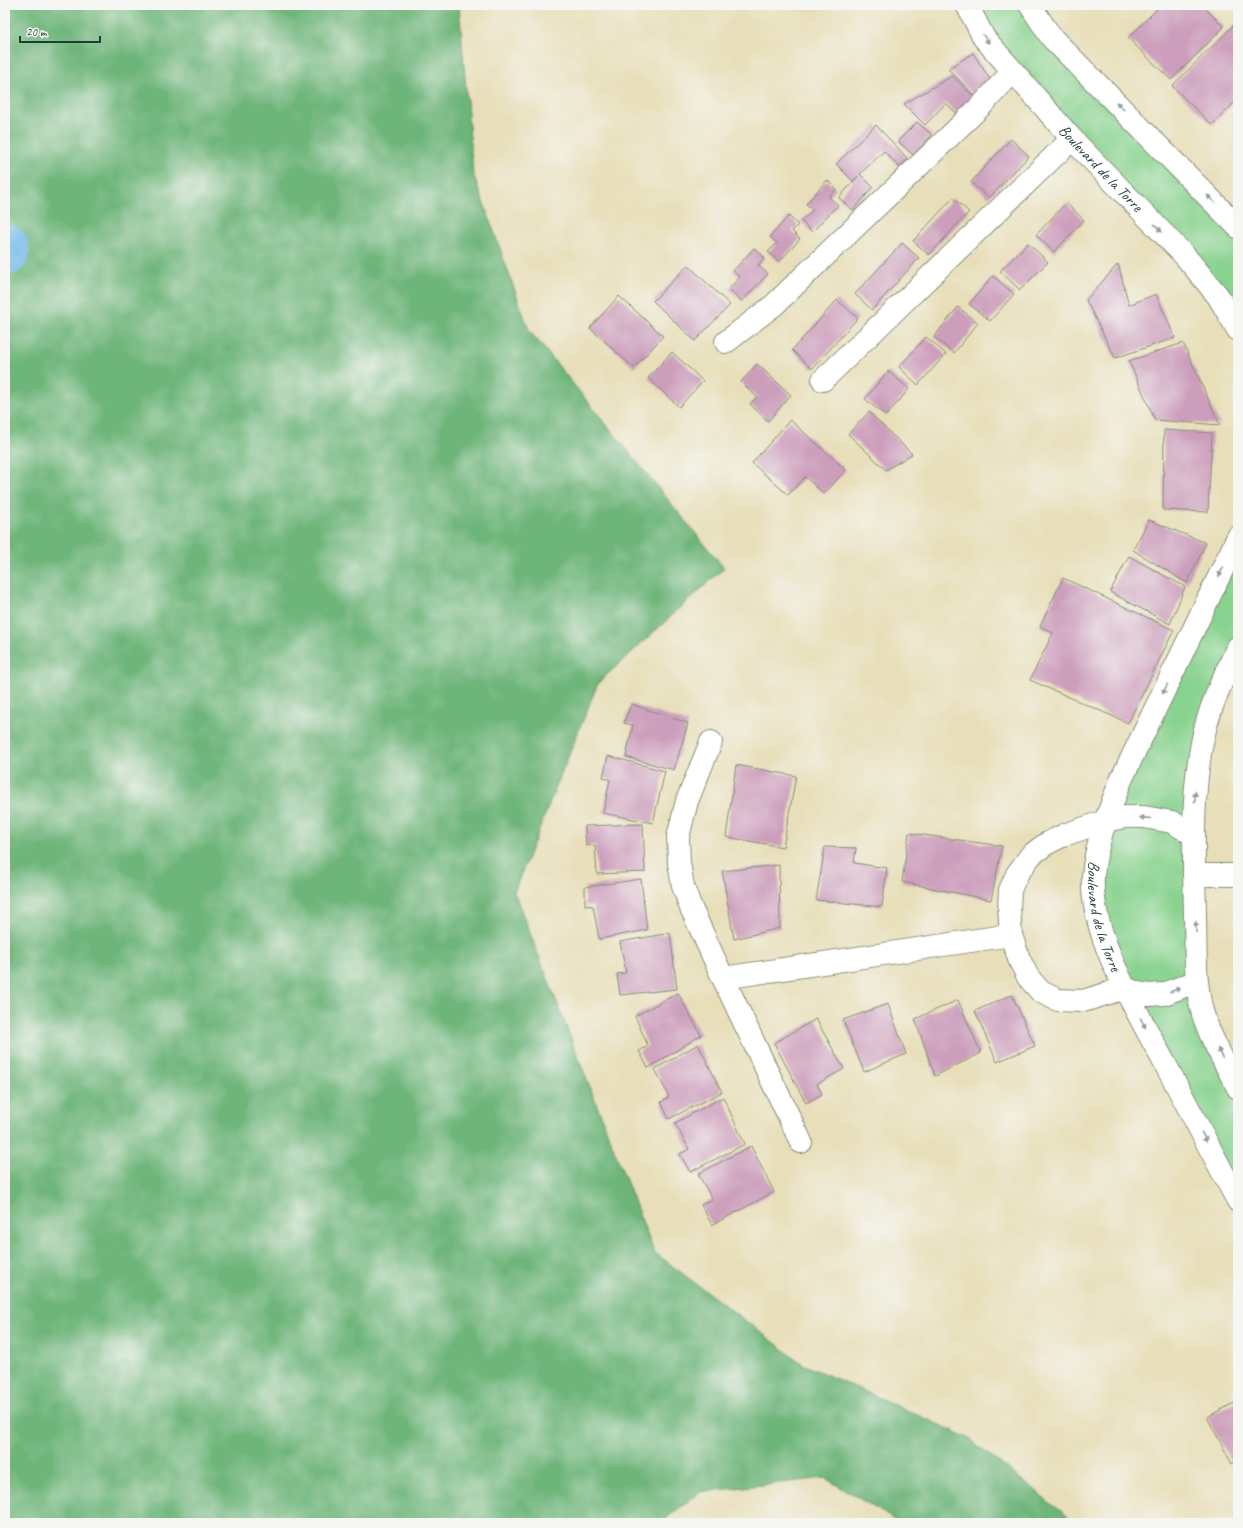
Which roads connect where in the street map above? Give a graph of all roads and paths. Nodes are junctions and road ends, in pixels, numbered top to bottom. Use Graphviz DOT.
graph roads {
  1 [pos="967,5"];
  2 [pos="1030,5"];
  3 [pos="1013,71"];
  4 [pos="1072,139"];
  5 [pos="1238,227"];
  6 [pos="1238,330"];
  7 [pos="726,342"];
  8 [pos="824,380"];
  9 [pos="1238,537"];
  10 [pos="1238,647"];
  11 [pos="711,742"];
  12 [pos="1105,821"];
  13 [pos="1194,835"];
  14 [pos="1194,875"];
  15 [pos="1238,875"];
  16 [pos="1011,935"];
  17 [pos="723,978"];
  18 [pos="1197,981"];
  19 [pos="1125,988"];
  20 [pos="1238,1088"];
  21 [pos="801,1142"];
  22 [pos="1238,1201"];
  1 -- 3 [label="street, Boulevard de la Torre, one-way"];
  5 -- 2 [label="street, one-way"];
  3 -- 4 [label="street, Boulevard de la Torre"];
  3 -- 7 [label="street"];
  4 -- 6 [label="street, Boulevard de la Torre, one-way"];
  4 -- 8 [label="street"];
  9 -- 12 [label="street, Boulevard de la Torre, one-way"];
  13 -- 10 [label="street, one-way"];
  11 -- 17 [label="street"];
  13 -- 12 [label="street, one-way"];
  12 -- 16 [label="street"];
  12 -- 19 [label="street, Boulevard de la Torre"];
  13 -- 14 [label="street"];
  14 -- 15 [label="street"];
  18 -- 14 [label="street, one-way"];
  16 -- 17 [label="street"];
  16 -- 19 [label="street"];
  17 -- 21 [label="street"];
  19 -- 18 [label="street, one-way"];
  20 -- 18 [label="street, one-way"];
  19 -- 22 [label="street, Boulevard de la Torre, one-way"];
}
